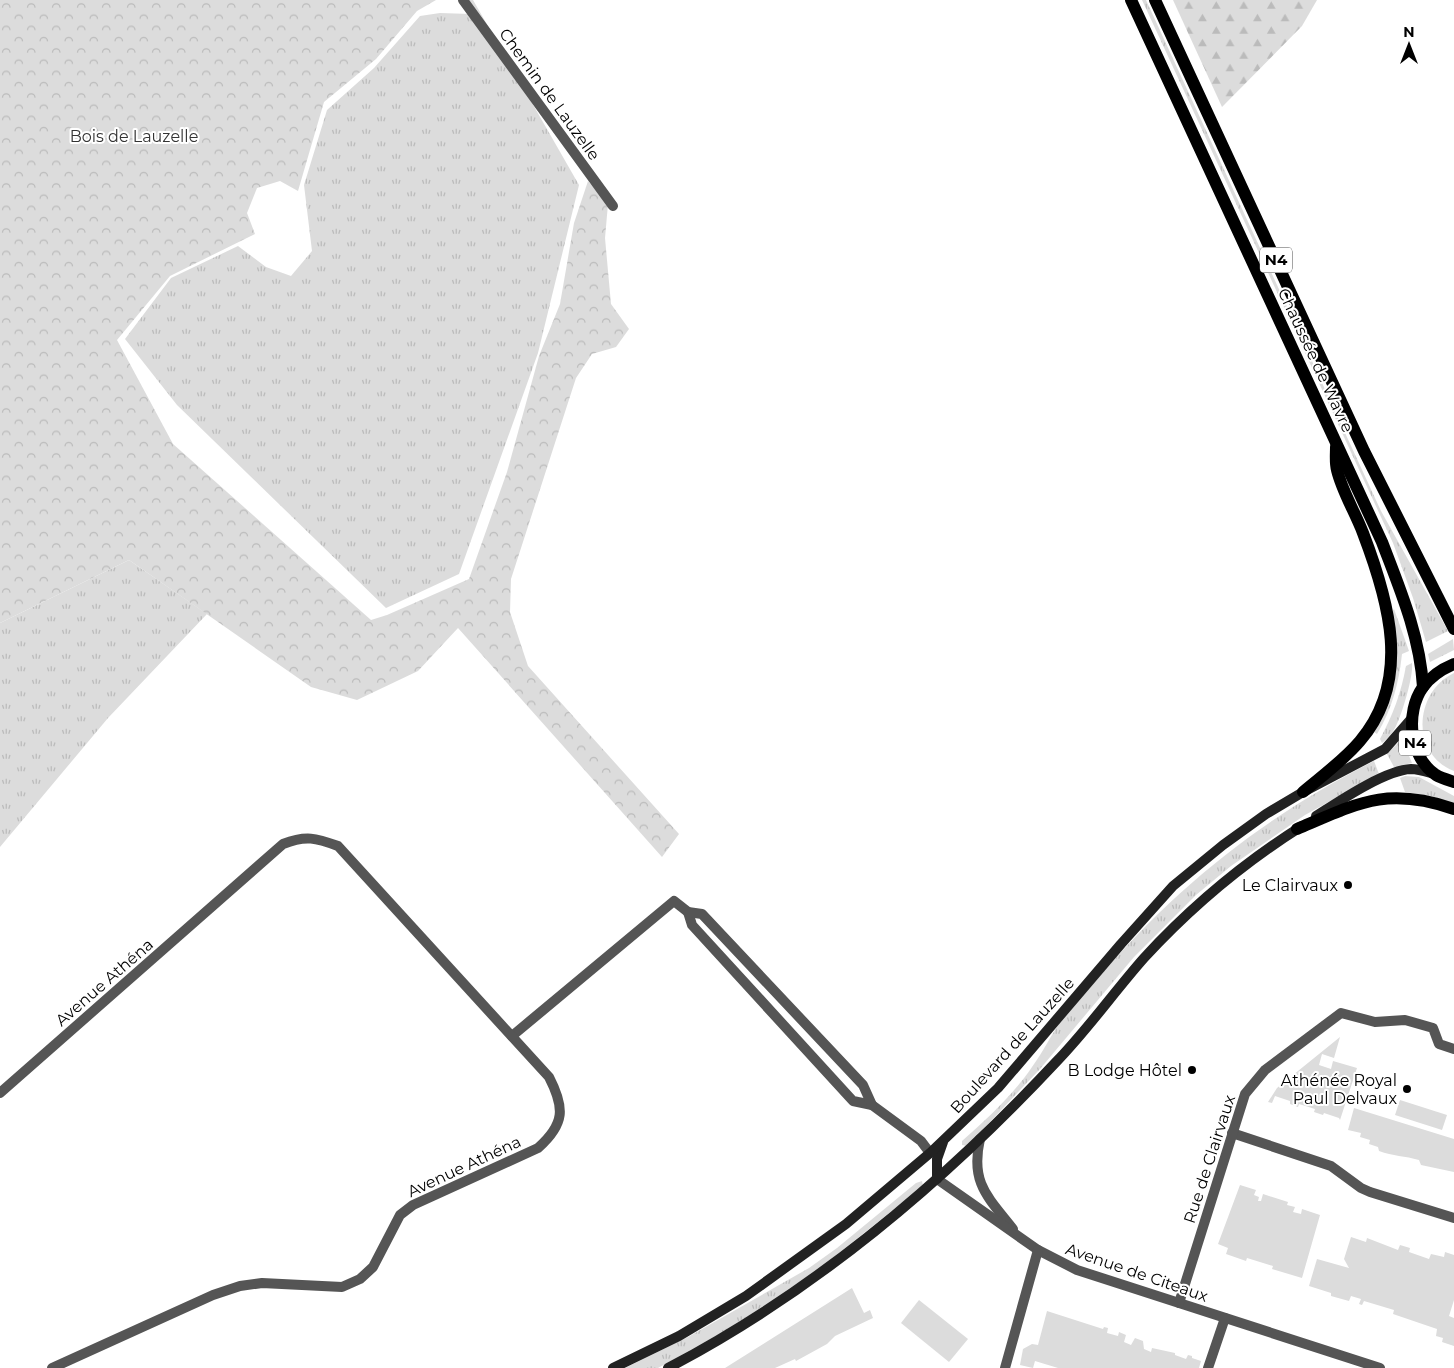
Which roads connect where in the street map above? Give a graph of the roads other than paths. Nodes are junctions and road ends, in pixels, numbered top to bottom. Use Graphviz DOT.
graph roads {
  1 [pos="463,0"];
  2 [pos="1130,0"];
  3 [pos="1155,0"];
  4 [pos="613,206"];
  5 [pos="1336,442"];
  6 [pos="1454,629"];
  7 [pos="1454,664"];
  8 [pos="1423,687"];
  9 [pos="1412,718"];
  10 [pos="1436,775"];
  11 [pos="1454,782"];
  12 [pos="1303,792"];
  13 [pos="1454,809"];
  14 [pos="1297,829"];
  15 [pos="688,912"];
  16 [pos="512,1036"];
  17 [pos="1454,1049"];
  18 [pos="0,1093"];
  19 [pos="872,1105"];
  20 [pos="1232,1134"];
  21 [pos="980,1139"];
  22 [pos="943,1141"];
  23 [pos="930,1153"];
  24 [pos="937,1179"];
  25 [pos="1454,1218"];
  26 [pos="1017,1234"];
  27 [pos="1038,1250"];
  28 [pos="1180,1303"];
  29 [pos="1225,1318"];
  30 [pos="52,1368"];
  31 [pos="613,1368"];
  32 [pos="668,1368"];
  33 [pos="1005,1368"];
  34 [pos="1208,1368"];
  35 [pos="1380,1368"];
  1 -- 4 [label="street, Chemin de Lauzelle"];
  2 -- 5 [label="main road, Chaussée de Wavre / N4"];
  3 -- 6 [label="main road, Chaussée de Wavre / N4"];
  5 -- 8 [label="main road, Chaussée de Wavre / N4"];
  5 -- 12 [label="main road"];
  7 -- 8 [label="main road, Chaussée de Wavre / N4"];
  8 -- 9 [label="main road, Chaussée de Wavre / N4"];
  9 -- 10 [label="main road, Chaussée de Wavre / N4"];
  9 -- 12 [label="main road, Boulevard de Lauzelle"];
  10 -- 11 [label="main road, Chaussée de Wavre / N4"];
  10 -- 14 [label="main road"];
  12 -- 22 [label="main road, Boulevard de Lauzelle"];
  13 -- 14 [label="main road"];
  14 -- 21 [label="main road"];
  15 -- 16 [label="street"];
  15 -- 19 [label="street"];
  15 -- 19 [label="street"];
  16 -- 18 [label="street, Avenue Athéna"];
  16 -- 30 [label="street, Avenue Athéna"];
  17 -- 20 [label="street, Rue de Clairvaux"];
  19 -- 23 [label="street"];
  20 -- 25 [label="street"];
  20 -- 28 [label="street, Rue de Clairvaux"];
  21 -- 24 [label="main road"];
  21 -- 26 [label="street, Avenue de Citeaux"];
  22 -- 23 [label="main road, Boulevard de Lauzelle"];
  22 -- 24 [label="main road"];
  23 -- 31 [label="main road, Boulevard de Lauzelle"];
  24 -- 26 [label="street, Avenue de Citeaux"];
  24 -- 32 [label="main road"];
  26 -- 27 [label="street, Avenue de Citeaux"];
  27 -- 28 [label="street, Avenue de Citeaux"];
  27 -- 33 [label="street"];
  28 -- 29 [label="street, Avenue de Citeaux"];
  29 -- 34 [label="street, Avenue de Citeaux"];
  29 -- 35 [label="street, Avenue de Citeaux"];
}
